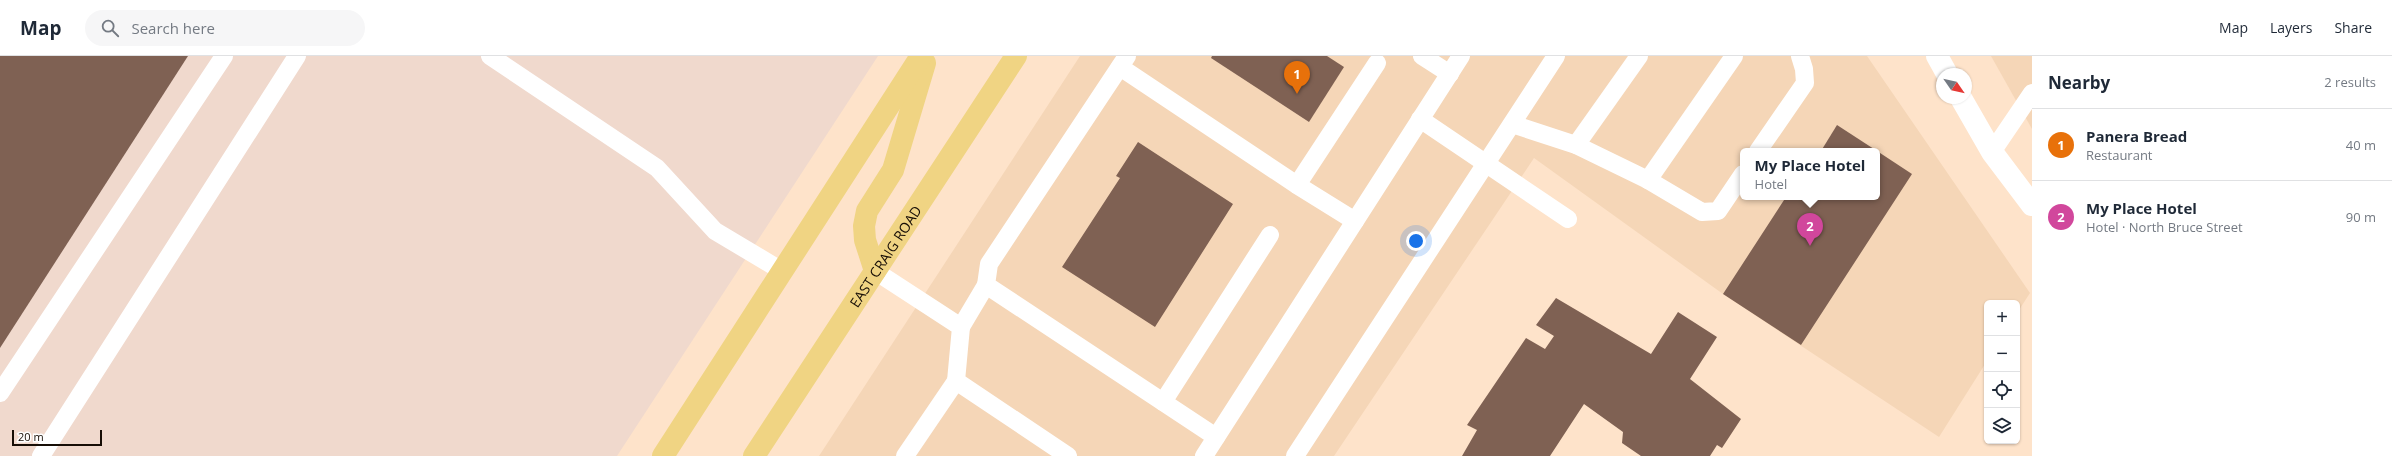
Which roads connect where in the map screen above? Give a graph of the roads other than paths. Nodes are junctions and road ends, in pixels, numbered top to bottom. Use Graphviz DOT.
graph roads {
  1 [pos="224,56"];
  2 [pos="297,56"];
  3 [pos="490,56"];
  4 [pos="921,56"];
  5 [pos="927,56"];
  6 [pos="1016,56"];
  7 [pos="1422,56"];
  8 [pos="1461,56"];
  9 [pos="1556,56"];
  10 [pos="1639,56"];
  11 [pos="1734,56"];
  12 [pos="1800,56"];
  13 [pos="1937,56"];
  14 [pos="1123,61"];
  15 [pos="1377,63"];
  16 [pos="1944,68"];
  17 [pos="1450,74"];
  18 [pos="2032,93"];
  19 [pos="1964,104"];
  20 [pos="1420,120"];
  21 [pos="1512,124"];
  22 [pos="1576,145"];
  23 [pos="1760,148"];
  24 [pos="1992,152"];
  25 [pos="1486,164"];
  26 [pos="1740,178"];
  27 [pos="1648,180"];
  28 [pos="1298,185"];
  29 [pos="2032,205"];
  30 [pos="1568,219"];
  31 [pos="1355,221"];
  32 [pos="1270,235"];
  33 [pos="782,271"];
  34 [pos="875,271"];
  35 [pos="986,285"];
  36 [pos="961,326"];
  37 [pos="956,381"];
  38 [pos="0,393"];
  39 [pos="1163,402"];
  40 [pos="1216,437"];
  41 [pos="41,456"];
  42 [pos="663,456"];
  43 [pos="754,456"];
  44 [pos="905,456"];
  45 [pos="1068,456"];
  46 [pos="1204,456"];
  47 [pos="1295,456"];
  1 -- 38 [label="lane"];
  2 -- 41 [label="lane"];
  3 -- 33 [label="lane"];
  4 -- 33 [label="main road"];
  5 -- 34 [label="main road"];
  6 -- 34 [label="main road, EAST CRAIG ROAD"];
  7 -- 17 [label="lane"];
  8 -- 17 [label="lane"];
  9 -- 21 [label="lane"];
  10 -- 22 [label="lane"];
  11 -- 27 [label="lane"];
  12 -- 23 [label="lane"];
  13 -- 16 [label="street"];
  14 -- 28 [label="lane"];
  14 -- 35 [label="lane"];
  15 -- 28 [label="lane"];
  17 -- 20 [label="lane"];
  18 -- 24 [label="lane"];
  19 -- 24 [label="street"];
  20 -- 25 [label="lane"];
  20 -- 31 [label="lane"];
  21 -- 22 [label="lane"];
  21 -- 25 [label="lane"];
  22 -- 27 [label="lane"];
  24 -- 29 [label="street"];
  25 -- 30 [label="lane"];
  25 -- 47 [label="lane"];
  26 -- 27 [label="lane"];
  28 -- 31 [label="lane"];
  31 -- 40 [label="lane"];
  32 -- 39 [label="lane"];
  33 -- 42 [label="main road"];
  34 -- 36 [label="lane"];
  34 -- 43 [label="main road, EAST CRAIG ROAD"];
  35 -- 36 [label="lane"];
  35 -- 39 [label="lane"];
  36 -- 37 [label="lane"];
  37 -- 44 [label="lane"];
  37 -- 45 [label="lane"];
  39 -- 40 [label="lane"];
  40 -- 46 [label="lane"];
}
